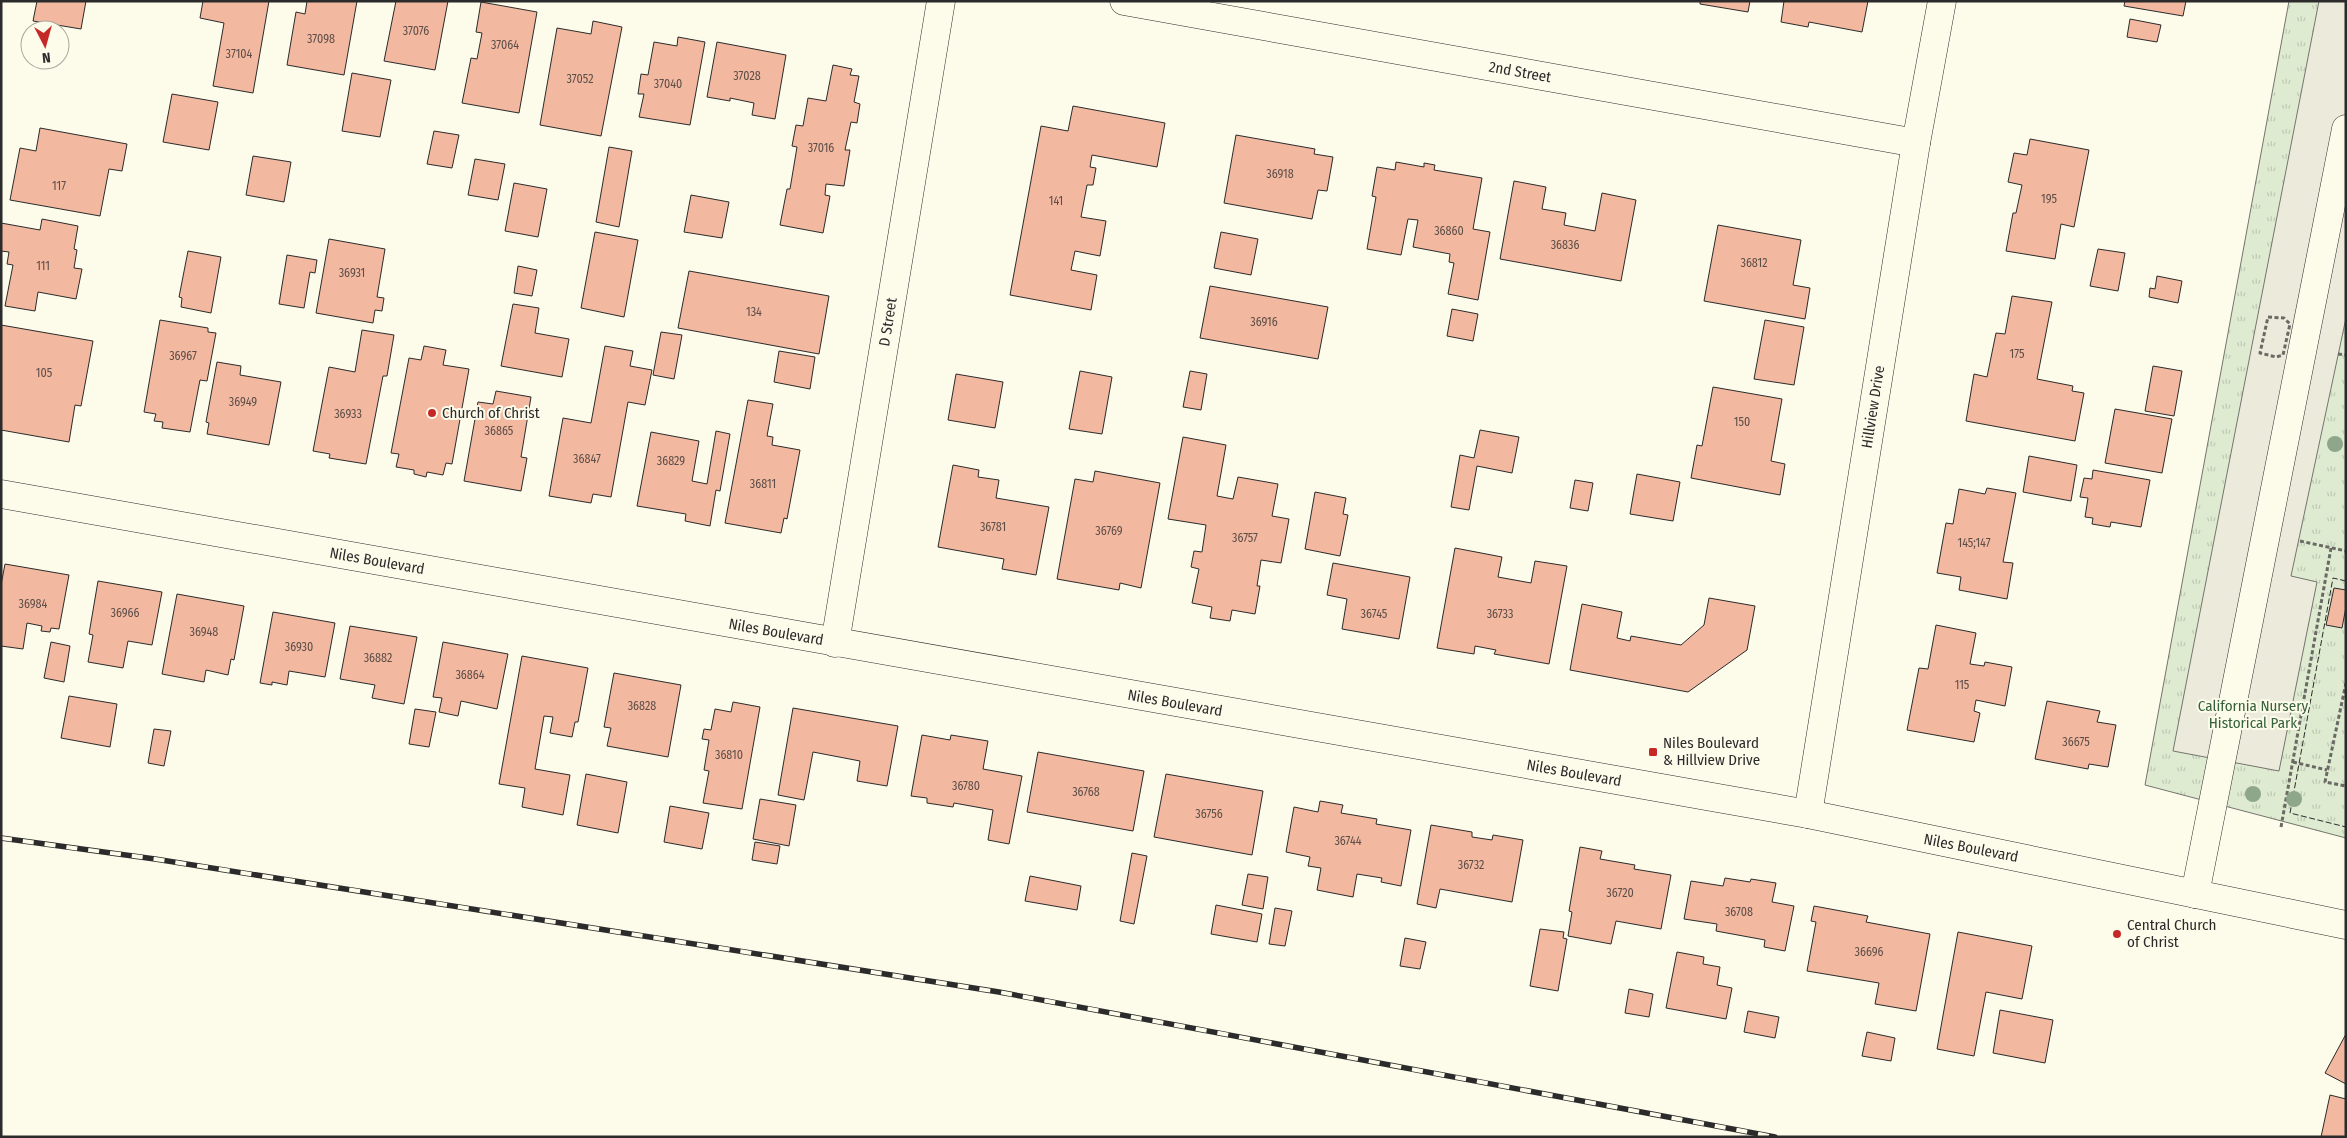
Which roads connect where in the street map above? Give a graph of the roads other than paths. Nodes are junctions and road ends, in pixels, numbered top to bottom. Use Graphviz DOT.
graph roads {
  1 [pos="941,1"];
  2 [pos="1124,1"];
  3 [pos="1942,1"];
  4 [pos="2346,129"];
  5 [pos="1916,143"];
  6 [pos="1,494"];
  7 [pos="835,643"];
  8 [pos="1808,814"];
  9 [pos="2195,894"];
  10 [pos="2346,925"];
  1 -- 7 [label="main road, D Street"];
  2 -- 5 [label="main road, 2nd Street"];
  3 -- 5 [label="main road, Hillview Drive"];
  4 -- 9 [label="main road"];
  5 -- 8 [label="main road, Hillview Drive"];
  6 -- 7 [label="main road, Niles Boulevard"];
  7 -- 8 [label="main road, Niles Boulevard"];
  8 -- 9 [label="main road, Niles Boulevard"];
  9 -- 10 [label="main road, Niles Boulevard"];
}
